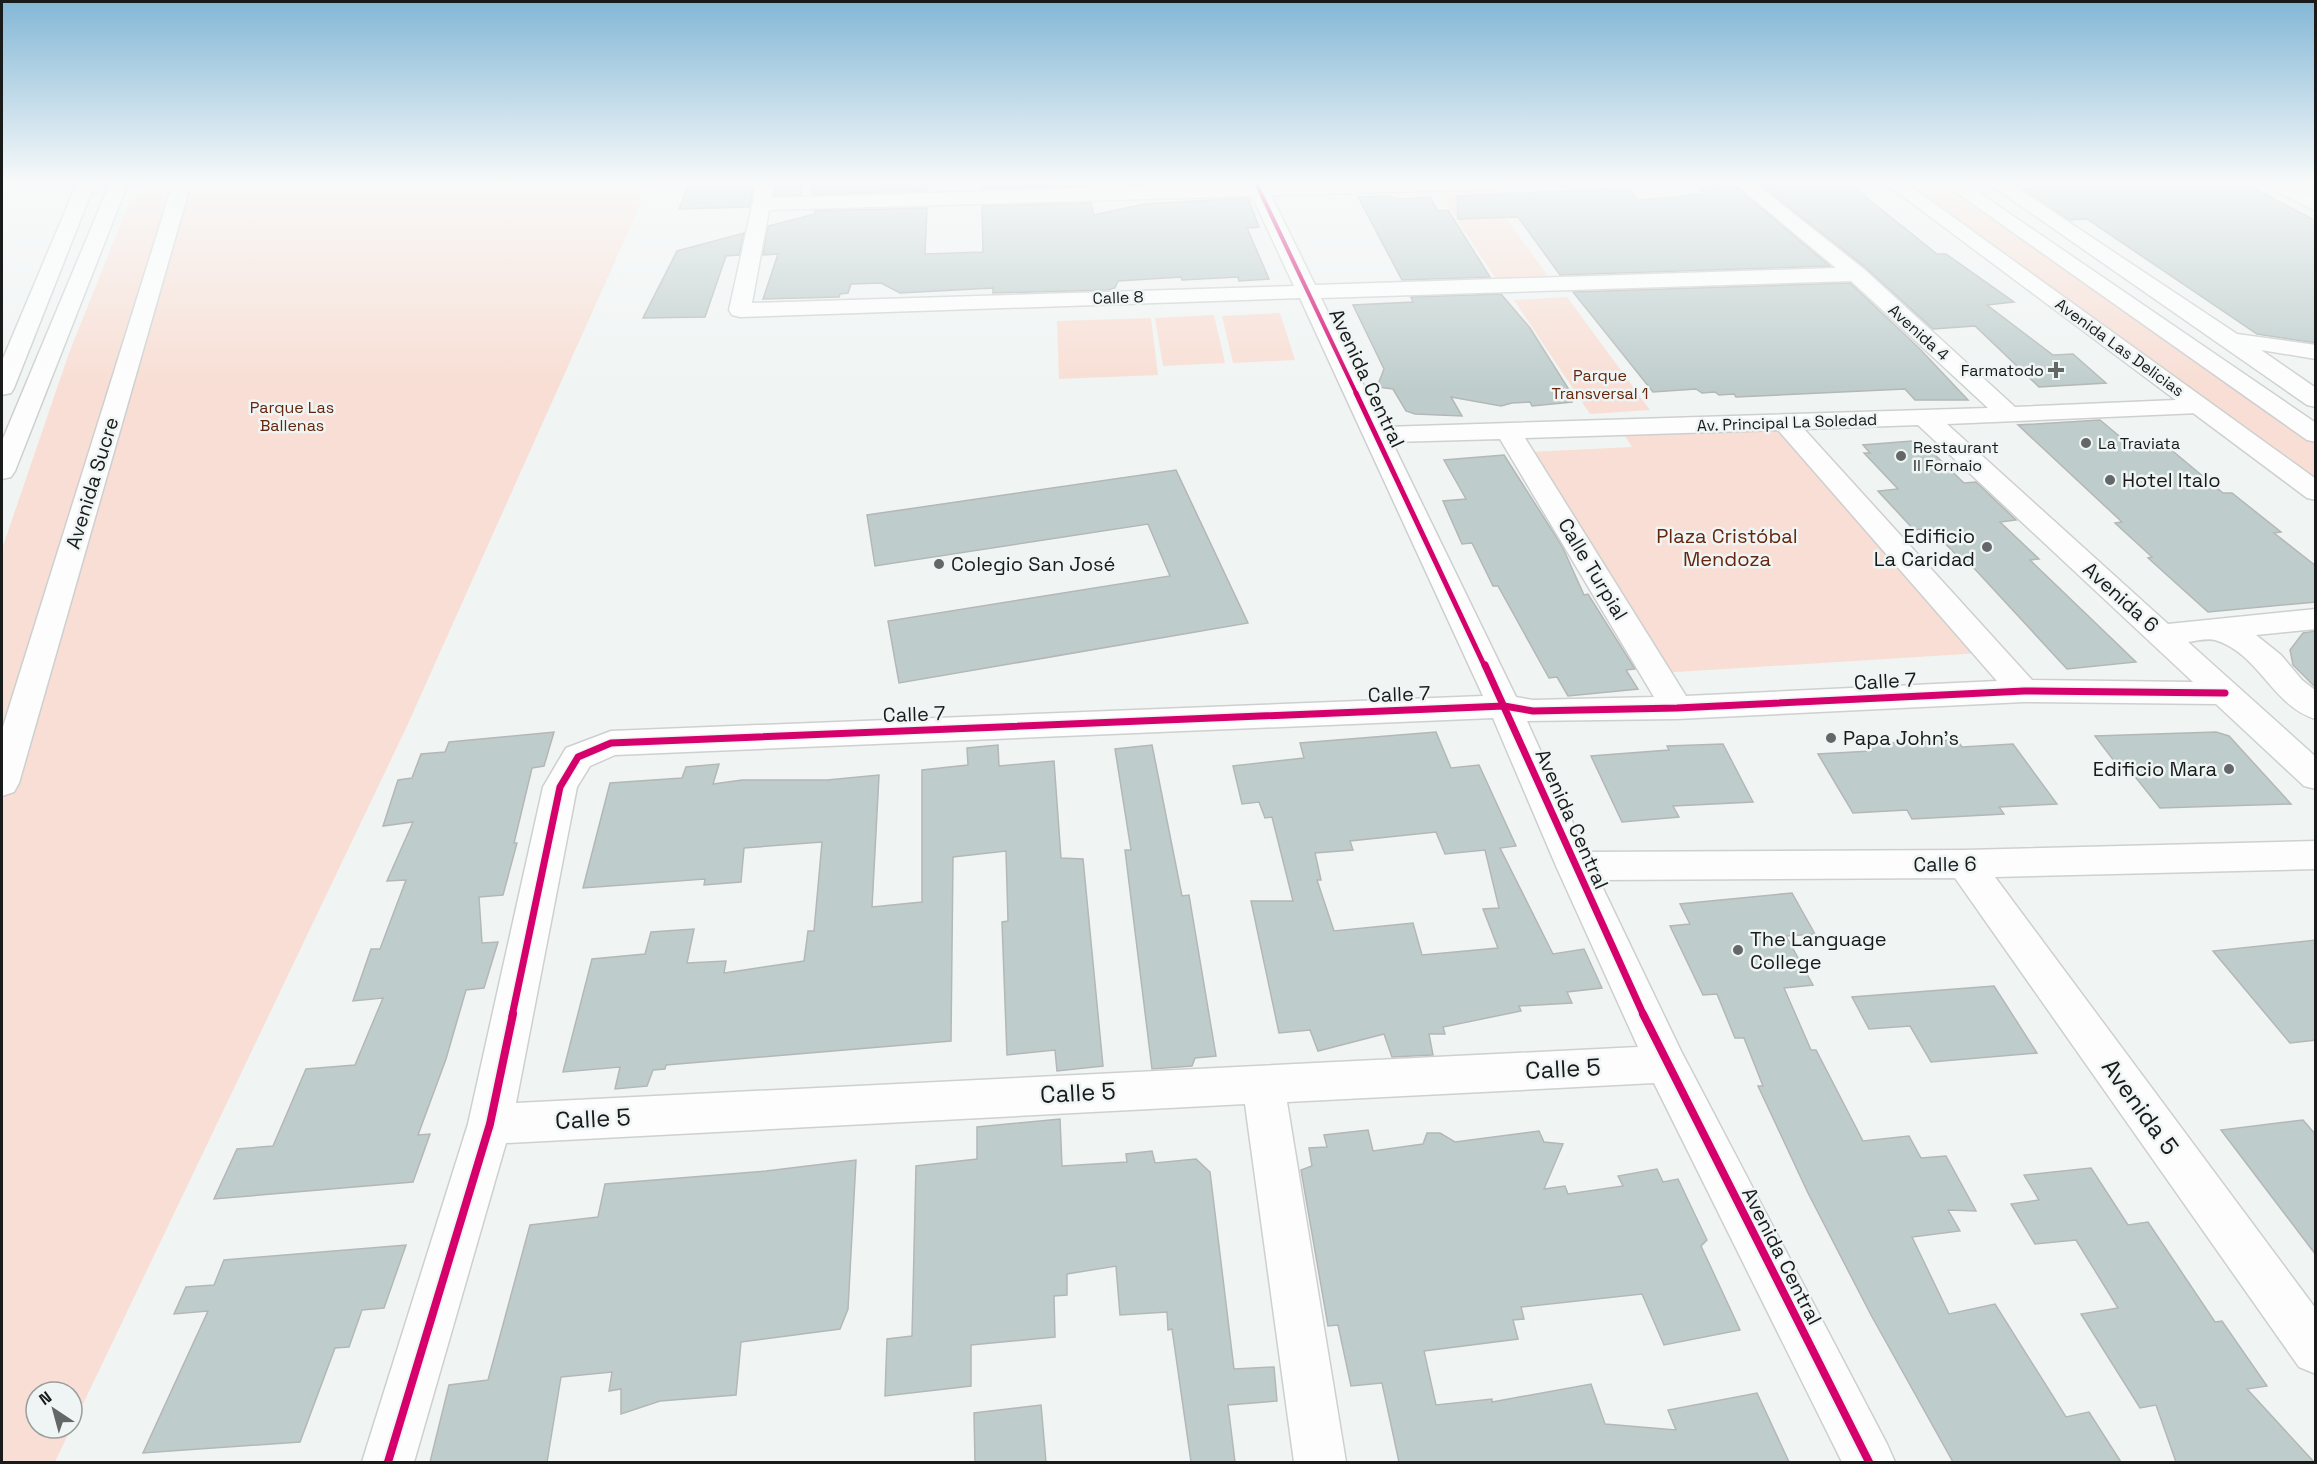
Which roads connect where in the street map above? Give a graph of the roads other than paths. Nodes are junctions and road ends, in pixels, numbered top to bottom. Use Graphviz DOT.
graph roads {
  1 [pos="58,251"];
  2 [pos="91,251"];
  3 [pos="162,251"];
  4 [pos="751,251"];
  5 [pos="1289,251"];
  6 [pos="1828,251"];
  7 [pos="1988,251"];
  8 [pos="2051,251"];
  9 [pos="2099,251"];
  10 [pos="1856,274"];
  11 [pos="1308,290"];
  12 [pos="2194,315"];
  13 [pos="2081,319"];
  14 [pos="2158,325"];
  15 [pos="2110,332"];
  16 [pos="2220,333"];
  17 [pos="2190,348"];
  18 [pos="2316,354"];
  19 [pos="2274,370"];
  20 [pos="2241,384"];
  21 [pos="2,388"];
  22 [pos="2316,400"];
  23 [pos="2199,406"];
  24 [pos="2010,415"];
  25 [pos="1925,418"];
  26 [pos="1783,421"];
  27 [pos="1508,431"];
  28 [pos="1375,435"];
  29 [pos="2315,444"];
  30 [pos="2261,452"];
  31 [pos="2,471"];
  32 [pos="2316,492"];
  33 [pos="2316,619"];
  34 [pos="2217,629"];
  35 [pos="2162,634"];
  36 [pos="2024,691"];
  37 [pos="2225,693"];
  38 [pos="1504,706"];
  39 [pos="1677,708"];
  40 [pos="2316,708"];
  41 [pos="2316,777"];
  42 [pos="2,783"];
  43 [pos="2316,855"];
  44 [pos="1965,864"];
  45 [pos="1574,866"];
  46 [pos="1666,1064"];
  47 [pos="1263,1084"];
  48 [pos="490,1124"];
  49 [pos="2316,1350"];
  50 [pos="388,1462"];
  51 [pos="1320,1462"];
  52 [pos="1869,1462"];
  1 -- 21 [label="street"];
  2 -- 31 [label="street"];
  3 -- 42 [label="street, Avenida Sucre"];
  4 -- 11 [label="street, Calle 8"];
  5 -- 11 [label="street, Avenida Central"];
  6 -- 10 [label="street, Avenida 4"];
  7 -- 13 [label="street, Avenida Las Delicias"];
  8 -- 14 [label="street, Avenida Las Delicias"];
  9 -- 12 [label="street"];
  10 -- 11 [label="street, Calle 8"];
  10 -- 24 [label="street, Avenida 4"];
  11 -- 28 [label="street, Avenida Central"];
  12 -- 16 [label="street"];
  12 -- 17 [label="street"];
  13 -- 15 [label="street"];
  13 -- 23 [label="street, Avenida Las Delicias"];
  14 -- 15 [label="street"];
  14 -- 17 [label="street, Avenida Las Delicias"];
  15 -- 20 [label="street"];
  16 -- 18 [label="street"];
  16 -- 19 [label="street"];
  17 -- 20 [label="street, Avenida Las Delicias"];
  18 -- 19 [label="street"];
  19 -- 20 [label="street"];
  19 -- 22 [label="street"];
  20 -- 23 [label="street"];
  20 -- 29 [label="street, Avenida Las Delicias"];
  23 -- 24 [label="street, Av. Principal La Soledad"];
  23 -- 29 [label="street"];
  23 -- 30 [label="street, Avenida Las Delicias"];
  24 -- 25 [label="street, Av. Principal La Soledad"];
  25 -- 26 [label="street, Av. Principal La Soledad"];
  25 -- 35 [label="street, Avenida 6"];
  26 -- 27 [label="street, Av. Principal La Soledad"];
  26 -- 36 [label="street"];
  27 -- 28 [label="street, Av. Principal La Soledad"];
  27 -- 39 [label="street, Calle Turpial"];
  28 -- 38 [label="street, Avenida Central"];
  29 -- 30 [label="street"];
  30 -- 32 [label="street, Avenida Las Delicias"];
  33 -- 34 [label="street"];
  34 -- 35 [label="street"];
  34 -- 40 [label="street"];
  35 -- 37 [label="street, Avenida 6"];
  36 -- 37 [label="street, Calle 7"];
  36 -- 39 [label="street, Calle 7"];
  37 -- 41 [label="street, Avenida 6"];
  38 -- 39 [label="street, Calle 7"];
  38 -- 45 [label="street, Avenida Central"];
  38 -- 48 [label="street, Calle 7"];
  43 -- 44 [label="street, Calle 6"];
  44 -- 45 [label="street, Calle 6"];
  44 -- 49 [label="street, Avenida 5"];
  45 -- 46 [label="street, Avenida Central"];
  46 -- 47 [label="street, Calle 5"];
  46 -- 52 [label="street, Avenida Central"];
  47 -- 48 [label="street, Calle 5"];
  47 -- 51 [label="street"];
  48 -- 50 [label="street"];
}
